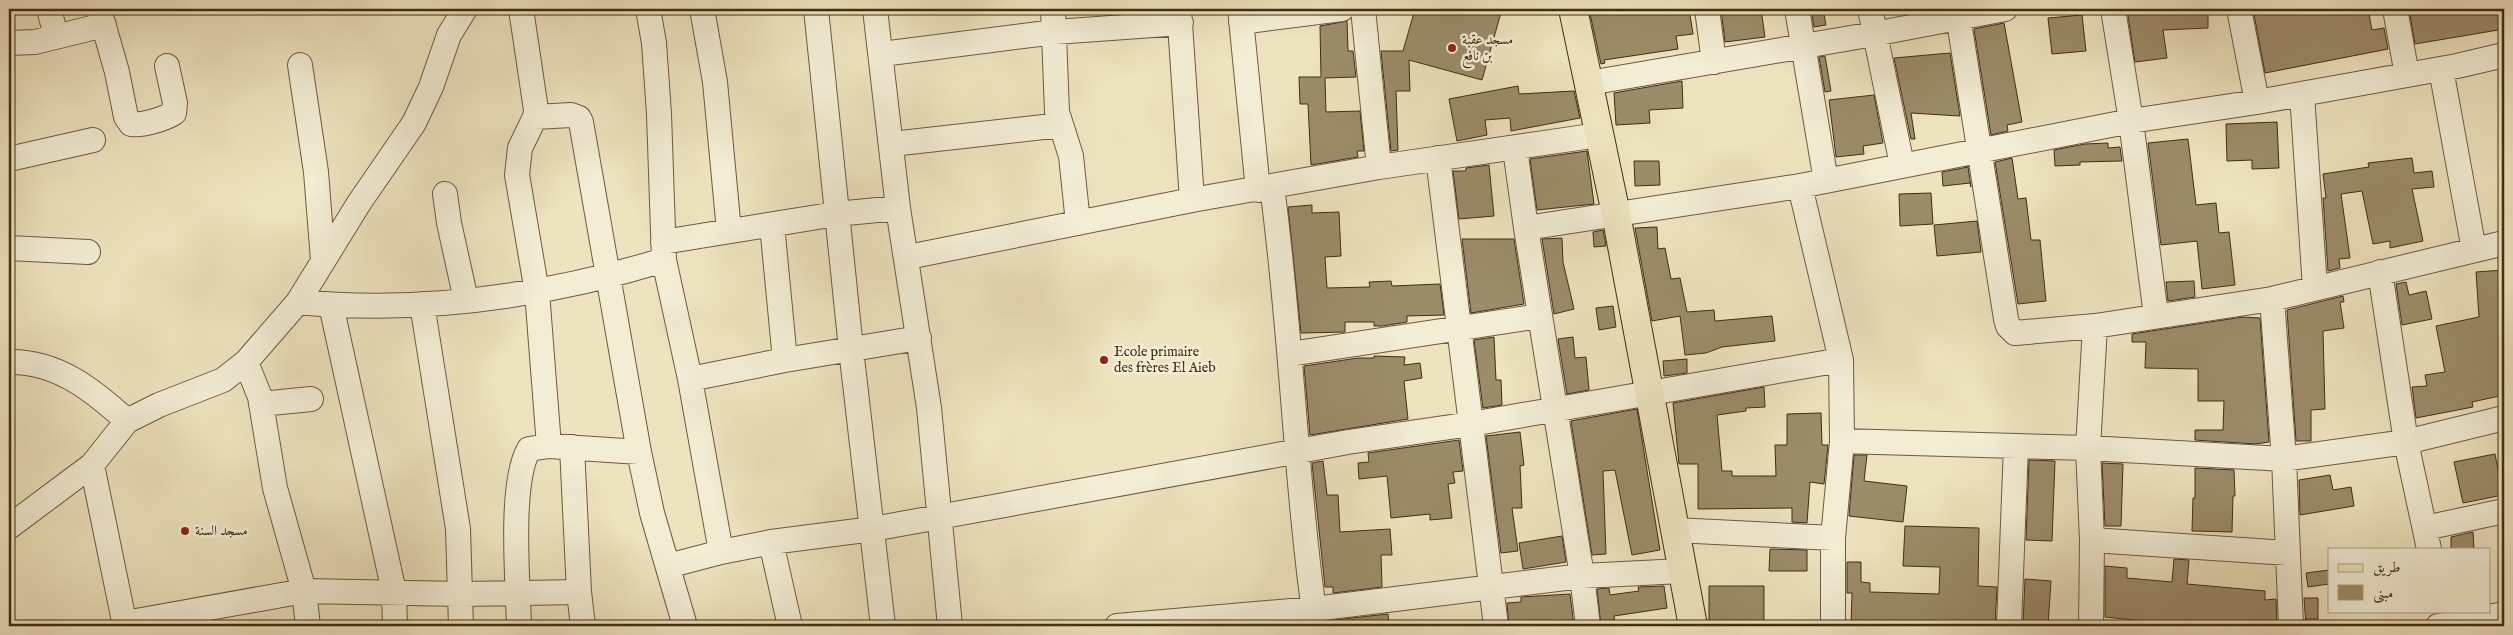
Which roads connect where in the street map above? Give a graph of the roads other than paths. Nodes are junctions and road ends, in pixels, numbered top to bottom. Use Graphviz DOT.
graph roads {
  1 [pos="49,9"];
  2 [pos="465,9"];
  3 [pos="521,9"];
  4 [pos="648,9"];
  5 [pos="702,9"];
  6 [pos="816,9"];
  7 [pos="875,9"];
  8 [pos="1053,9"];
  9 [pos="1342,9"];
  10 [pos="1363,9"];
  11 [pos="1573,9"];
  12 [pos="1707,9"];
  13 [pos="1797,9"];
  14 [pos="1870,9"];
  15 [pos="2005,9"];
  16 [pos="2113,9"];
  17 [pos="2239,9"];
  18 [pos="2395,9"];
  19 [pos="1958,13"];
  20 [pos="1240,15"];
  21 [pos="1180,16"];
  22 [pos="102,17"];
  23 [pos="1055,32"];
  24 [pos="1874,34"];
  25 [pos="56,36"];
  26 [pos="9,43"];
  27 [pos="1804,46"];
  28 [pos="882,54"];
  29 [pos="2504,55"];
  30 [pos="1714,62"];
  31 [pos="300,65"];
  32 [pos="168,66"];
  33 [pos="2441,69"];
  34 [pos="2407,75"];
  35 [pos="1588,83"];
  36 [pos="2302,94"];
  37 [pos="2257,102"];
  38 [pos="536,117"];
  39 [pos="2131,121"];
  40 [pos="1061,125"];
  41 [pos="1599,135"];
  42 [pos="94,140"];
  43 [pos="892,144"];
  44 [pos="1515,149"];
  45 [pos="1981,150"];
  46 [pos="1438,158"];
  47 [pos="9,159"];
  48 [pos="1902,165"];
  49 [pos="1379,167"];
  50 [pos="1826,181"];
  51 [pos="1800,186"];
  52 [pos="1265,188"];
  53 [pos="445,194"];
  54 [pos="1192,200"];
  55 [pos="898,208"];
  56 [pos="836,214"];
  57 [pos="1616,214"];
  58 [pos="1078,223"];
  59 [pos="772,225"];
  60 [pos="1526,228"];
  61 [pos="729,231"];
  62 [pos="2504,243"];
  63 [pos="9,248"];
  64 [pos="2474,250"];
  65 [pos="664,251"];
  66 [pos="88,252"];
  67 [pos="908,257"];
  68 [pos="323,260"];
  69 [pos="2380,272"];
  70 [pos="609,277"];
  71 [pos="2315,288"];
  72 [pos="537,292"];
  73 [pos="2272,299"];
  74 [pos="466,300"];
  75 [pos="298,302"];
  76 [pos="422,304"];
  77 [pos="331,305"];
  78 [pos="1540,316"];
  79 [pos="2156,316"];
  80 [pos="2095,326"];
  81 [pos="1461,328"];
  82 [pos="919,338"];
  83 [pos="850,349"];
  84 [pos="1290,354"];
  85 [pos="785,360"];
  86 [pos="1841,360"];
  87 [pos="9,362"];
  88 [pos="246,362"];
  89 [pos="690,379"];
  90 [pos="1650,393"];
  91 [pos="311,399"];
  92 [pos="261,404"];
  93 [pos="1554,408"];
  94 [pos="2504,418"];
  95 [pos="127,421"];
  96 [pos="1471,424"];
  97 [pos="1842,441"];
  98 [pos="2406,442"];
  99 [pos="2016,446"];
  100 [pos="561,447"];
  101 [pos="2088,448"];
  102 [pos="639,452"];
  103 [pos="1297,452"];
  104 [pos="2284,459"];
  105 [pos="92,465"];
  106 [pos="2504,511"];
  107 [pos="938,516"];
  108 [pos="9,527"];
  109 [pos="872,529"];
  110 [pos="1675,530"];
  111 [pos="1834,538"];
  112 [pos="2427,538"];
  113 [pos="2092,540"];
  114 [pos="771,542"];
  115 [pos="721,552"];
  116 [pos="2288,553"];
  117 [pos="668,566"];
  118 [pos="1682,570"];
  119 [pos="1582,576"];
  120 [pos="1491,589"];
  121 [pos="304,591"];
  122 [pos="394,592"];
  123 [pos="579,592"];
  124 [pos="461,594"];
  125 [pos="518,594"];
  126 [pos="1315,618"];
  127 [pos="2501,618"];
  128 [pos="2441,621"];
  129 [pos="125,625"];
  130 [pos="308,626"];
  131 [pos="394,626"];
  132 [pos="461,626"];
  133 [pos="519,626"];
  134 [pos="583,626"];
  135 [pos="685,626"];
  136 [pos="790,626"];
  137 [pos="883,626"];
  138 [pos="950,626"];
  139 [pos="1116,626"];
  140 [pos="1121,626"];
  141 [pos="1496,626"];
  142 [pos="1588,626"];
  143 [pos="1693,626"];
  144 [pos="1834,626"];
  145 [pos="2009,626"];
  146 [pos="2091,626"];
  147 [pos="2291,626"];
  1 -- 25 [label="street"];
  2 -- 68 [label="street"];
  3 -- 38 [label="street"];
  4 -- 65 [label="street"];
  5 -- 61 [label="street"];
  6 -- 56 [label="street"];
  7 -- 28 [label="street"];
  8 -- 23 [label="street"];
  9 -- 20 [label="street"];
  10 -- 49 [label="street"];
  11 -- 35 [label="main road"];
  12 -- 30 [label="street"];
  13 -- 27 [label="street"];
  14 -- 24 [label="street"];
  15 -- 19 [label="street"];
  16 -- 39 [label="street"];
  17 -- 37 [label="street"];
  18 -- 34 [label="street"];
  19 -- 24 [label="street"];
  19 -- 45 [label="street"];
  20 -- 52 [label="street"];
  21 -- 23 [label="street"];
  21 -- 54 [label="street"];
  22 -- 25 [label="street"];
  22 -- 32 [label="street"];
  23 -- 28 [label="street"];
  23 -- 40 [label="street"];
  24 -- 27 [label="street"];
  24 -- 48 [label="street"];
  25 -- 26 [label="street"];
  27 -- 30 [label="street"];
  27 -- 50 [label="street"];
  28 -- 43 [label="street"];
  29 -- 33 [label="street"];
  30 -- 35 [label="street"];
  31 -- 68 [label="street"];
  33 -- 34 [label="street"];
  33 -- 64 [label="street"];
  34 -- 36 [label="street"];
  35 -- 41 [label="main road"];
  36 -- 37 [label="street"];
  36 -- 71 [label="street"];
  37 -- 39 [label="street"];
  38 -- 70 [label="street"];
  38 -- 72 [label="street"];
  39 -- 45 [label="street"];
  39 -- 79 [label="street"];
  40 -- 43 [label="street"];
  40 -- 58 [label="street"];
  41 -- 44 [label="street"];
  41 -- 57 [label="main road"];
  42 -- 47 [label="street"];
  43 -- 55 [label="street"];
  44 -- 46 [label="street"];
  44 -- 60 [label="street"];
  45 -- 48 [label="street"];
  45 -- 80 [label="street"];
  46 -- 49 [label="street"];
  46 -- 81 [label="street"];
  48 -- 50 [label="street"];
  49 -- 52 [label="street"];
  50 -- 51 [label="street"];
  51 -- 57 [label="street"];
  51 -- 86 [label="street"];
  52 -- 54 [label="street"];
  52 -- 84 [label="street"];
  53 -- 74 [label="street"];
  54 -- 58 [label="street"];
  55 -- 56 [label="street"];
  55 -- 67 [label="street"];
  56 -- 59 [label="street"];
  56 -- 83 [label="street"];
  57 -- 60 [label="street"];
  57 -- 90 [label="main road"];
  58 -- 67 [label="street"];
  59 -- 61 [label="street"];
  59 -- 85 [label="street"];
  60 -- 78 [label="street"];
  61 -- 65 [label="street"];
  62 -- 64 [label="street"];
  63 -- 66 [label="street"];
  64 -- 69 [label="street"];
  65 -- 70 [label="street"];
  65 -- 89 [label="street"];
  67 -- 82 [label="street"];
  68 -- 75 [label="street"];
  69 -- 71 [label="street"];
  69 -- 98 [label="street"];
  70 -- 72 [label="street"];
  70 -- 102 [label="street"];
  71 -- 73 [label="street"];
  72 -- 74 [label="street"];
  72 -- 100 [label="street"];
  73 -- 79 [label="street"];
  73 -- 104 [label="street"];
  74 -- 76 [label="street"];
  75 -- 77 [label="street"];
  75 -- 88 [label="street"];
  76 -- 77 [label="street"];
  76 -- 124 [label="street"];
  77 -- 122 [label="street"];
  78 -- 81 [label="street"];
  78 -- 93 [label="street"];
  79 -- 80 [label="street"];
  80 -- 101 [label="street"];
  81 -- 84 [label="street"];
  81 -- 96 [label="street"];
  82 -- 83 [label="street"];
  82 -- 107 [label="street"];
  83 -- 85 [label="street"];
  83 -- 109 [label="street"];
  84 -- 103 [label="street"];
  85 -- 89 [label="street"];
  86 -- 90 [label="street"];
  86 -- 97 [label="street"];
  87 -- 95 [label="street"];
  88 -- 92 [label="street"];
  88 -- 95 [label="street"];
  89 -- 115 [label="street"];
  90 -- 93 [label="street"];
  90 -- 110 [label="main road"];
  91 -- 92 [label="street"];
  92 -- 121 [label="street"];
  93 -- 96 [label="street"];
  93 -- 119 [label="street"];
  94 -- 98 [label="street"];
  95 -- 105 [label="street"];
  96 -- 103 [label="street"];
  96 -- 120 [label="street"];
  97 -- 99 [label="street"];
  97 -- 111 [label="street"];
  98 -- 104 [label="street"];
  98 -- 112 [label="street"];
  99 -- 101 [label="street"];
  99 -- 145 [label="street"];
  100 -- 102 [label="street"];
  100 -- 123 [label="street"];
  100 -- 125 [label="street"];
  101 -- 104 [label="street"];
  101 -- 113 [label="street"];
  102 -- 117 [label="street"];
  103 -- 107 [label="street"];
  103 -- 126 [label="street"];
  104 -- 116 [label="street"];
  105 -- 108 [label="street"];
  105 -- 129 [label="street"];
  106 -- 112 [label="street"];
  107 -- 109 [label="street"];
  107 -- 138 [label="street"];
  109 -- 114 [label="street"];
  109 -- 137 [label="street"];
  110 -- 111 [label="street"];
  110 -- 118 [label="main road"];
  111 -- 144 [label="street"];
  113 -- 116 [label="street"];
  113 -- 146 [label="street"];
  114 -- 115 [label="street"];
  114 -- 136 [label="street"];
  115 -- 117 [label="street"];
  116 -- 147 [label="street"];
  117 -- 135 [label="street"];
  118 -- 119 [label="street"];
  118 -- 143 [label="main road"];
  119 -- 120 [label="street"];
  119 -- 142 [label="street"];
  120 -- 126 [label="street"];
  120 -- 141 [label="street"];
  121 -- 122 [label="street"];
  121 -- 129 [label="street"];
  121 -- 130 [label="street"];
  122 -- 124 [label="street"];
  122 -- 131 [label="street"];
  123 -- 125 [label="street"];
  123 -- 134 [label="street"];
  124 -- 125 [label="street"];
  124 -- 132 [label="street"];
  125 -- 133 [label="street"];
  126 -- 140 [label="street"];
  127 -- 128 [label="street"];
  139 -- 140 [label="street"];
}
